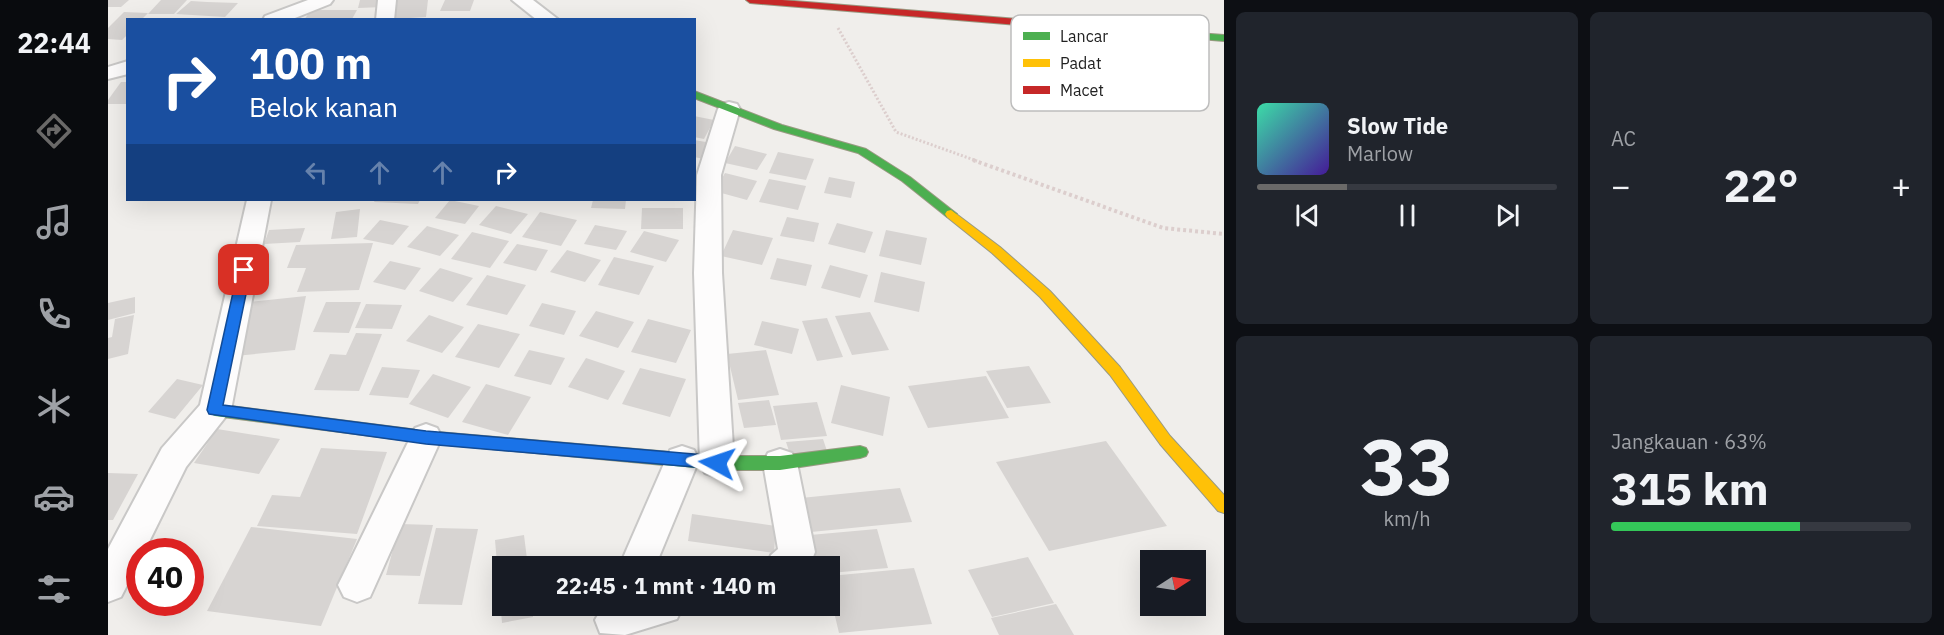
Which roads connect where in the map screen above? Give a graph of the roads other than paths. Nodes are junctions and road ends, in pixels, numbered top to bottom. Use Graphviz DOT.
graph roads {
  1 [pos="266,0"];
  2 [pos="324,0"];
  3 [pos="387,0"];
  4 [pos="521,0"];
  5 [pos="750,0"];
  6 [pos="264,18"];
  7 [pos="277,18"];
  8 [pos="385,18"];
  9 [pos="547,18"];
  10 [pos="1011,21"];
  11 [pos="1209,37"];
  12 [pos="1224,38"];
  13 [pos="126,68"];
  14 [pos="108,73"];
  15 [pos="696,95"];
  16 [pos="729,109"];
  17 [pos="259,201"];
  18 [pos="215,410"];
  19 [pos="426,437"];
  20 [pos="860,452"];
  21 [pos="682,460"];
  22 [pos="717,463"];
  23 [pos="780,463"];
  24 [pos="1224,506"];
  25 [pos="642,556"];
  26 [pos="795,556"];
  27 [pos="108,585"];
  28 [pos="357,585"];
  1 -- 6 [label="street"];
  2 -- 7 [label="street"];
  3 -- 8 [label="street"];
  4 -- 9 [label="street"];
  5 -- 10 [label="street"];
  11 -- 12 [label="street"];
  13 -- 14 [label="street"];
  15 -- 16 [label="street"];
  16 -- 22 [label="street"];
  16 -- 24 [label="street"];
  17 -- 18 [label="street"];
  18 -- 19 [label="street"];
  18 -- 27 [label="street"];
  19 -- 21 [label="street"];
  19 -- 28 [label="street"];
  20 -- 23 [label="street"];
  21 -- 22 [label="street"];
  21 -- 25 [label="street"];
  22 -- 23 [label="street"];
  23 -- 26 [label="street"];
}
